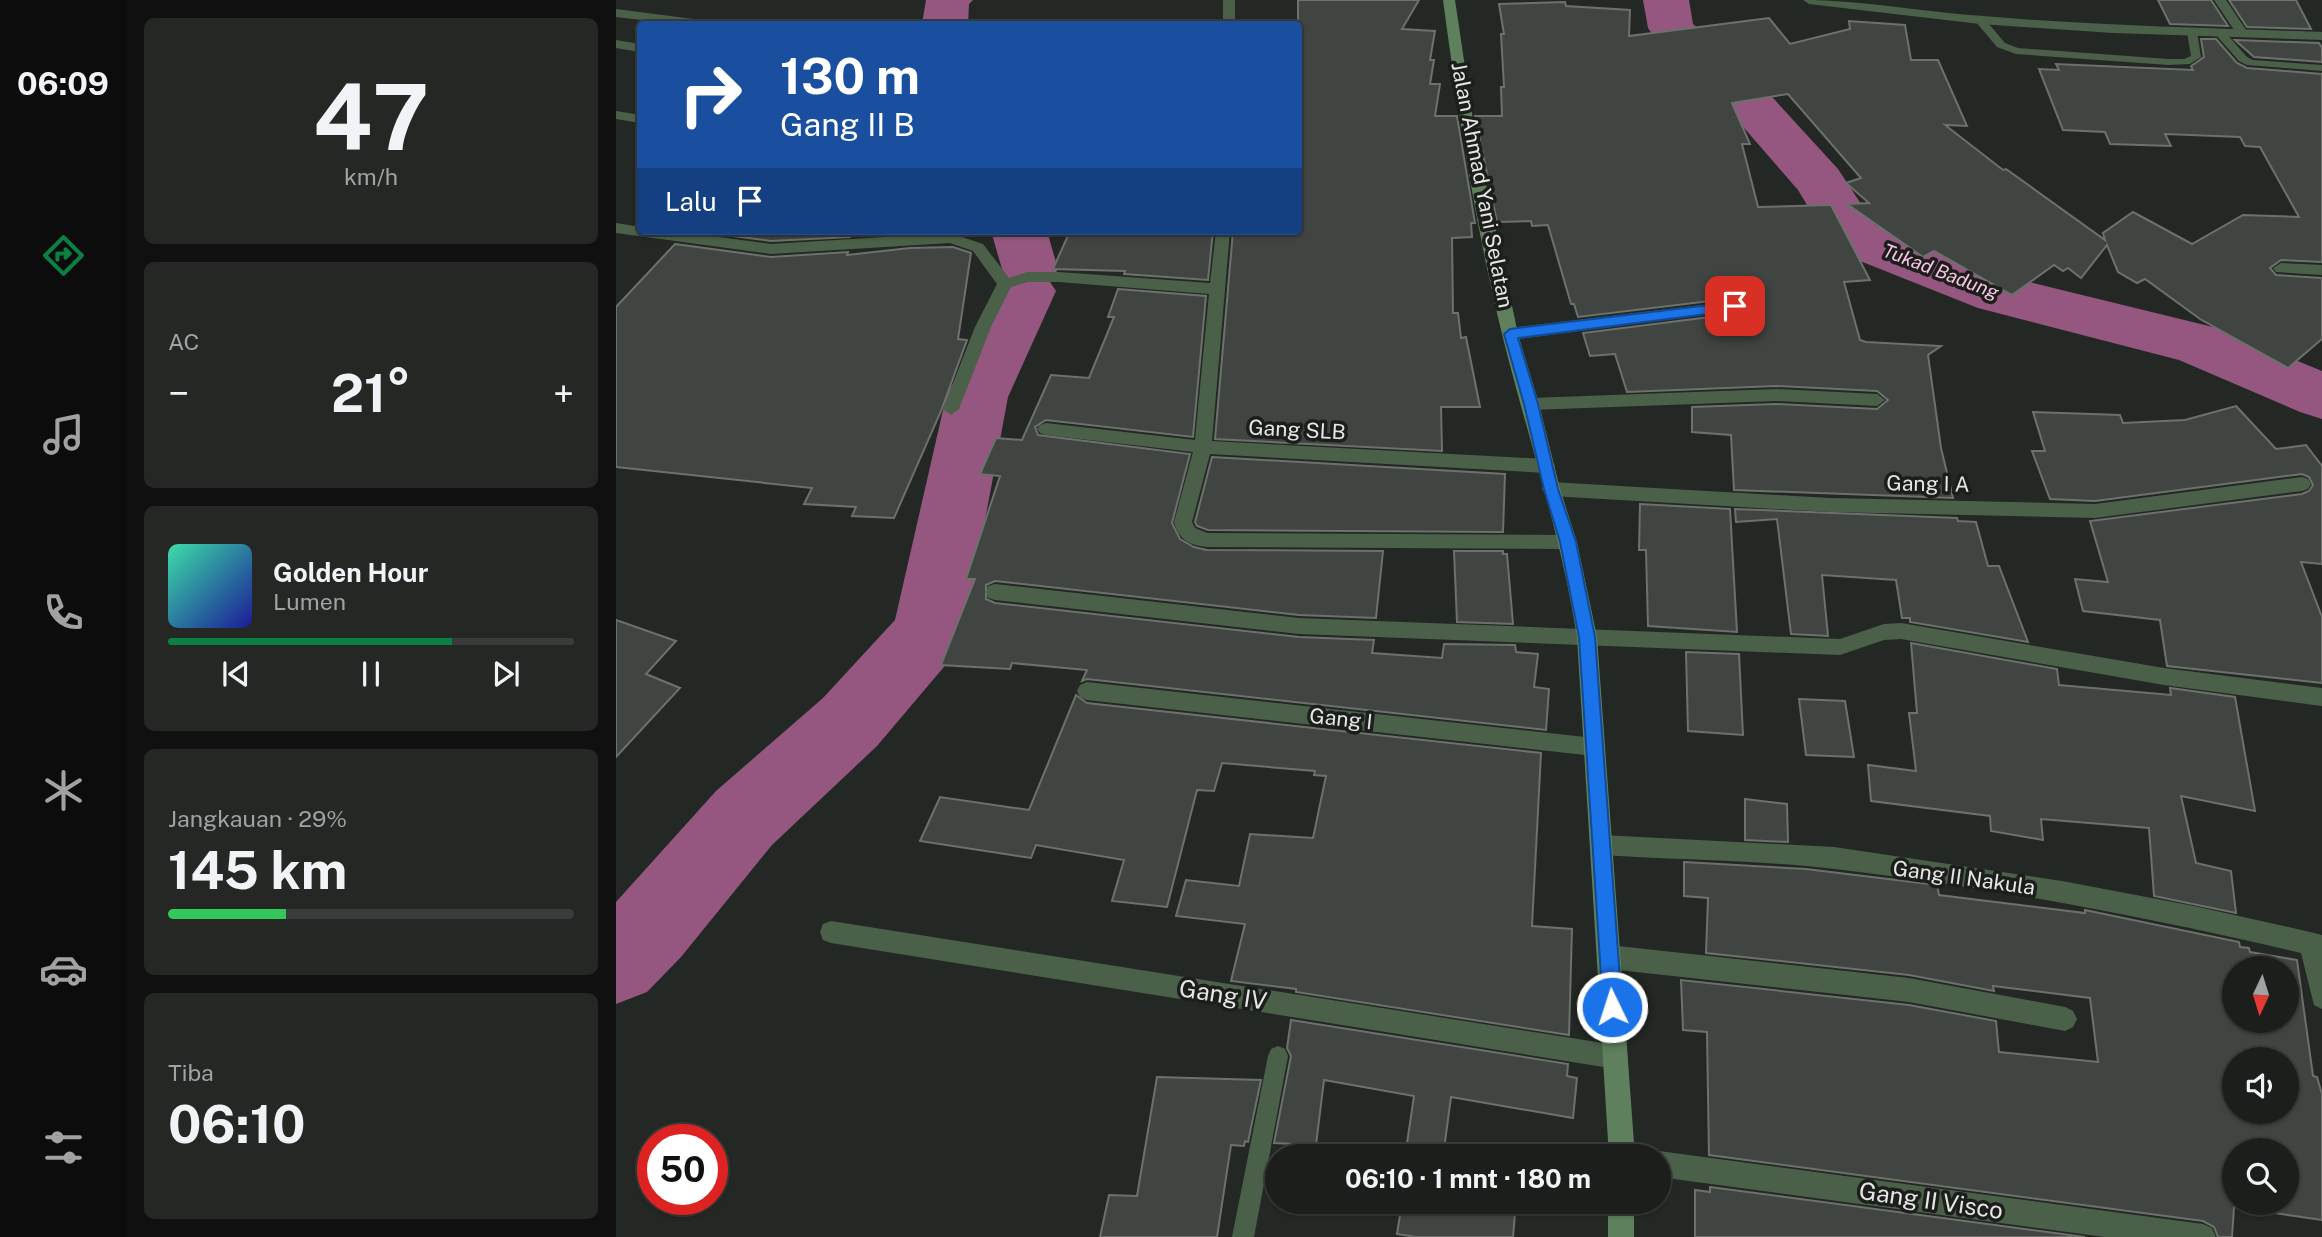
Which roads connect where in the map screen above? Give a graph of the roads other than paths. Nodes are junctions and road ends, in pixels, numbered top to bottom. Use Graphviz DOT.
graph roads {
  1 [pos="1229,0"];
  2 [pos="1449,0"];
  3 [pos="1810,0"];
  4 [pos="2220,0"];
  5 [pos="616,13"];
  6 [pos="1980,20"];
  7 [pos="678,21"];
  8 [pos="1229,21"];
  9 [pos="2192,32"];
  10 [pos="2220,33"];
  11 [pos="2242,33"];
  12 [pos="2322,36"];
  13 [pos="616,44"];
  14 [pos="637,48"];
  15 [pos="2322,68"];
  16 [pos="616,115"];
  17 [pos="637,118"];
  18 [pos="616,228"];
  19 [pos="637,231"];
  20 [pos="668,235"];
  21 [pos="1223,235"];
  22 [pos="921,237"];
  23 [pos="2281,268"];
  24 [pos="2322,270"];
  25 [pos="1006,284"];
  26 [pos="1217,289"];
  27 [pos="1735,306"];
  28 [pos="1510,334"];
  29 [pos="1877,400"];
  30 [pos="1531,404"];
  31 [pos="951,409"];
  32 [pos="1046,429"];
  33 [pos="1203,447"];
  34 [pos="1546,466"];
  35 [pos="2302,484"];
  36 [pos="1551,489"];
  37 [pos="1568,542"];
  38 [pos="995,592"];
  39 [pos="1587,637"];
  40 [pos="1087,691"];
  41 [pos="2322,697"];
  42 [pos="1594,747"];
  43 [pos="1602,845"];
  44 [pos="831,932"];
  45 [pos="2316,946"];
  46 [pos="1609,957"];
  47 [pos="2322,997"];
  48 [pos="2065,1018"];
  49 [pos="1278,1056"];
  50 [pos="1616,1057"];
  51 [pos="1621,1144"];
  52 [pos="1671,1166"];
  53 [pos="1621,1214"];
  54 [pos="1243,1237"];
  55 [pos="1621,1237"];
  56 [pos="2203,1237"];
  1 -- 8 [label="street"];
  2 -- 28 [label="main road, Jalan Ahmad Yani Selatan"];
  3 -- 6 [label="street"];
  4 -- 11 [label="street"];
  5 -- 7 [label="street"];
  6 -- 9 [label="street"];
  6 -- 9 [label="lane"];
  9 -- 10 [label="street"];
  10 -- 11 [label="street"];
  10 -- 15 [label="lane"];
  11 -- 12 [label="street"];
  13 -- 14 [label="street"];
  16 -- 17 [label="street"];
  18 -- 19 [label="street"];
  20 -- 22 [label="street"];
  21 -- 26 [label="street"];
  22 -- 25 [label="street"];
  23 -- 24 [label="street"];
  25 -- 26 [label="street"];
  25 -- 31 [label="street"];
  26 -- 33 [label="street"];
  27 -- 28 [label="street"];
  28 -- 30 [label="main road, Jalan Ahmad Yani Selatan"];
  29 -- 30 [label="street"];
  30 -- 34 [label="main road, Jalan Ahmad Yani Selatan"];
  32 -- 33 [label="street, Gang SLB"];
  33 -- 34 [label="street, Gang SLB"];
  33 -- 37 [label="street"];
  34 -- 36 [label="main road, Jalan Ahmad Yani Selatan"];
  35 -- 36 [label="street, Gang I A"];
  36 -- 37 [label="main road, Jalan Ahmad Yani Selatan"];
  37 -- 39 [label="main road, Jalan Ahmad Yani Selatan"];
  38 -- 39 [label="street"];
  39 -- 41 [label="street"];
  39 -- 42 [label="main road, Jalan Ahmad Yani Selatan"];
  40 -- 42 [label="street, Gang I"];
  42 -- 43 [label="main road, Jalan Ahmad Yani Selatan"];
  43 -- 45 [label="street, Gang II Nakula"];
  43 -- 46 [label="main road, Jalan Ahmad Yani Selatan"];
  44 -- 50 [label="street, Gang IV"];
  45 -- 47 [label="street"];
  46 -- 48 [label="street"];
  46 -- 50 [label="main road, Jalan Ahmad Yani Selatan"];
  49 -- 54 [label="lane"];
  50 -- 51 [label="main road, Jalan Ahmad Yani Selatan"];
  52 -- 56 [label="street, Gang II Visco"];
  53 -- 55 [label="main road"];
}
